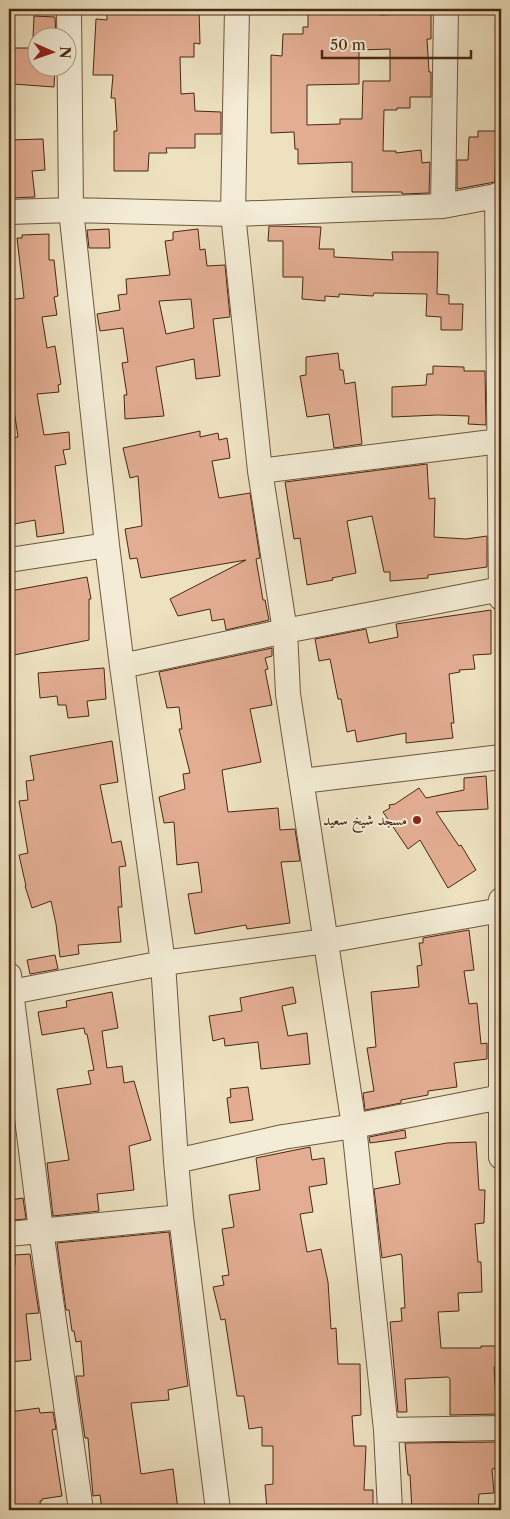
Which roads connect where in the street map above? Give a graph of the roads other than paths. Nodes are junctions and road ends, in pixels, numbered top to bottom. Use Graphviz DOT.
graph roads {
  1 [pos="69,9"];
  2 [pos="237,9"];
  3 [pos="446,9"];
  4 [pos="499,195"];
  5 [pos="443,206"];
  6 [pos="71,210"];
  7 [pos="9,212"];
  8 [pos="233,214"];
  9 [pos="500,441"];
  10 [pos="260,471"];
  11 [pos="107,545"];
  12 [pos="9,560"];
  13 [pos="501,589"];
  14 [pos="501,598"];
  15 [pos="285,631"];
  16 [pos="122,666"];
  17 [pos="501,757"];
  18 [pos="302,781"];
  19 [pos="501,900"];
  20 [pos="501,910"];
  21 [pos="326,941"];
  22 [pos="163,963"];
  23 [pos="10,983"];
  24 [pos="11,1019"];
  25 [pos="501,1098"];
  26 [pos="354,1126"];
  27 [pos="501,1157"];
  28 [pos="176,1161"];
  29 [pos="181,1217"];
  30 [pos="41,1230"];
  31 [pos="9,1234"];
  32 [pos="501,1428"];
  33 [pos="386,1430"];
  34 [pos="81,1510"];
  35 [pos="218,1510"];
  36 [pos="390,1510"];
  1 -- 6 [label="street"];
  2 -- 8 [label="street"];
  3 -- 5 [label="street"];
  4 -- 5 [label="street"];
  4 -- 9 [label="street"];
  5 -- 8 [label="street"];
  6 -- 7 [label="street"];
  6 -- 8 [label="street"];
  6 -- 11 [label="street"];
  8 -- 10 [label="street"];
  9 -- 10 [label="street"];
  9 -- 13 [label="street"];
  10 -- 15 [label="street"];
  11 -- 12 [label="street"];
  11 -- 16 [label="street"];
  13 -- 14 [label="street"];
  13 -- 15 [label="street"];
  15 -- 16 [label="street"];
  15 -- 18 [label="street"];
  16 -- 22 [label="street"];
  17 -- 18 [label="street"];
  18 -- 21 [label="street"];
  19 -- 20 [label="street"];
  20 -- 21 [label="street"];
  20 -- 25 [label="street"];
  21 -- 22 [label="street"];
  21 -- 26 [label="street"];
  22 -- 23 [label="street"];
  22 -- 28 [label="street"];
  23 -- 24 [label="street"];
  24 -- 30 [label="street"];
  25 -- 26 [label="street"];
  25 -- 27 [label="street"];
  26 -- 28 [label="street"];
  26 -- 33 [label="street"];
  28 -- 29 [label="street"];
  29 -- 30 [label="street"];
  29 -- 35 [label="street"];
  30 -- 31 [label="street"];
  30 -- 34 [label="street"];
  32 -- 33 [label="street"];
  33 -- 36 [label="street"];
}
